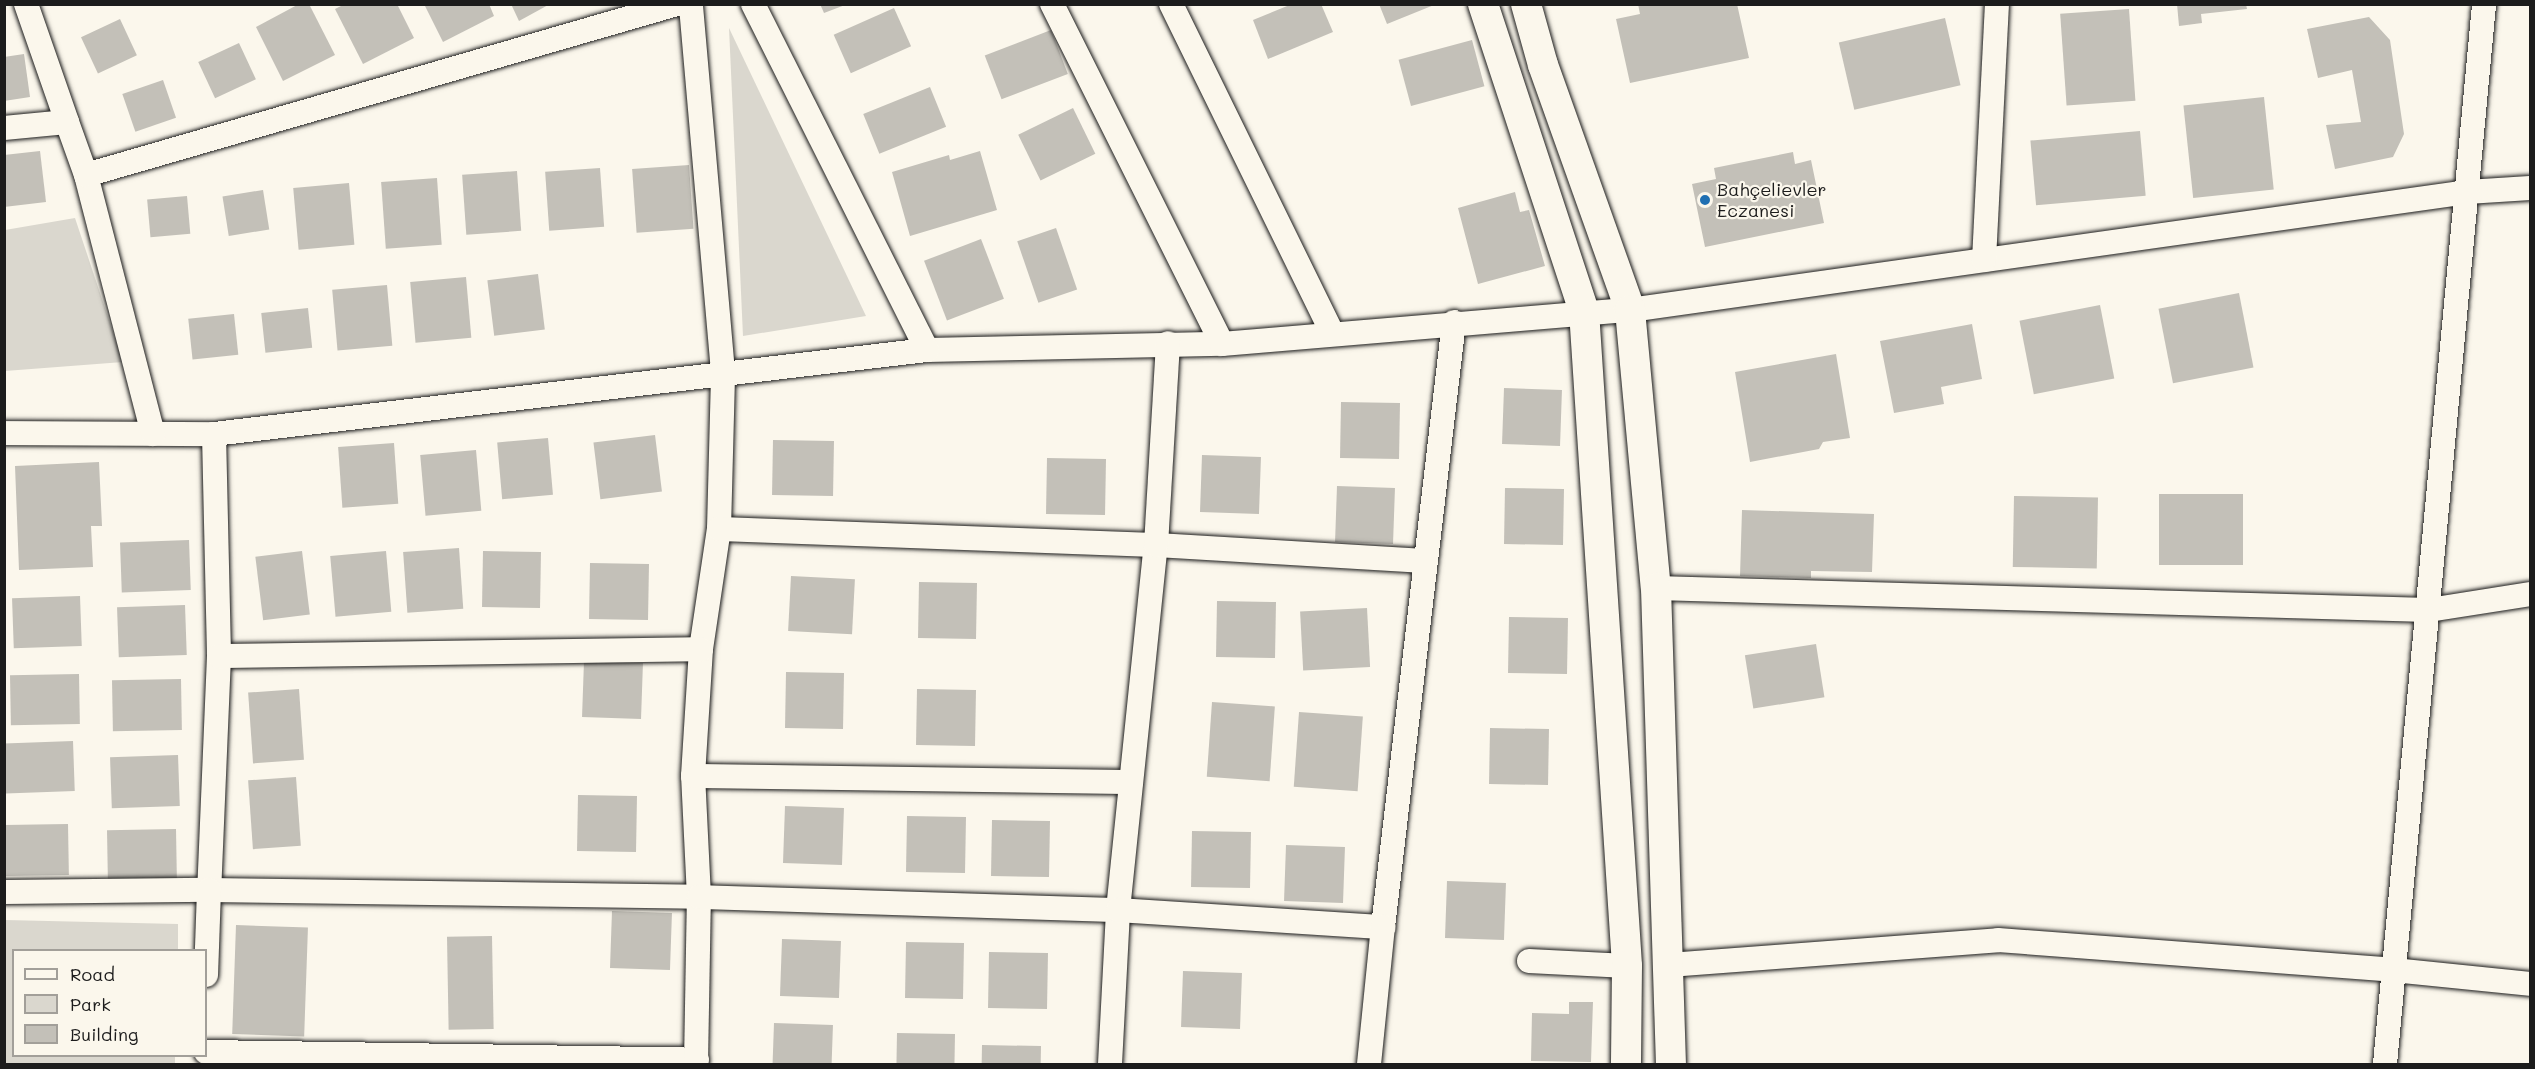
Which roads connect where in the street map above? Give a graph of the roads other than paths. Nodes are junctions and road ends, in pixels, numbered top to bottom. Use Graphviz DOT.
graph roads {
  1 [pos="26,4"];
  2 [pos="677,4"];
  3 [pos="691,4"];
  4 [pos="753,4"];
  5 [pos="1052,4"];
  6 [pos="1172,4"];
  7 [pos="1482,4"];
  8 [pos="1526,4"];
  9 [pos="1997,4"];
  10 [pos="2484,4"];
  11 [pos="67,122"];
  12 [pos="4,128"];
  13 [pos="86,175"];
  14 [pos="2530,188"];
  15 [pos="2467,192"];
  16 [pos="1984,260"];
  17 [pos="1630,310"];
  18 [pos="1584,312"];
  19 [pos="1454,322"];
  20 [pos="1332,332"];
  21 [pos="1168,343"];
  22 [pos="1221,344"];
  23 [pos="927,350"];
  24 [pos="723,372"];
  25 [pos="4,433"];
  26 [pos="153,434"];
  27 [pos="213,434"];
  28 [pos="719,529"];
  29 [pos="1156,545"];
  30 [pos="1426,561"];
  31 [pos="1656,588"];
  32 [pos="2530,594"];
  33 [pos="2429,610"];
  34 [pos="701,649"];
  35 [pos="219,657"];
  36 [pos="693,776"];
  37 [pos="1131,782"];
  38 [pos="209,890"];
  39 [pos="4,892"];
  40 [pos="699,897"];
  41 [pos="1118,909"];
  42 [pos="1383,927"];
  43 [pos="207,949"];
  44 [pos="1529,961"];
  45 [pos="1669,964"];
  46 [pos="1628,966"];
  47 [pos="2393,970"];
  48 [pos="2530,984"];
  49 [pos="207,1052"];
  50 [pos="697,1062"];
  51 [pos="1110,1065"];
  52 [pos="1369,1065"];
  53 [pos="1626,1065"];
  54 [pos="1671,1065"];
  55 [pos="2385,1065"];
  1 -- 11 [label="street"];
  2 -- 13 [label="street"];
  3 -- 24 [label="street"];
  4 -- 23 [label="street"];
  5 -- 22 [label="street"];
  6 -- 20 [label="street"];
  7 -- 18 [label="street"];
  8 -- 17 [label="street"];
  9 -- 16 [label="street"];
  10 -- 15 [label="street"];
  11 -- 12 [label="street"];
  11 -- 13 [label="street"];
  13 -- 26 [label="street"];
  14 -- 15 [label="street"];
  15 -- 16 [label="street"];
  15 -- 33 [label="street"];
  16 -- 17 [label="street"];
  17 -- 18 [label="street"];
  17 -- 31 [label="street"];
  18 -- 19 [label="street"];
  18 -- 46 [label="street"];
  19 -- 20 [label="street"];
  19 -- 30 [label="street"];
  20 -- 22 [label="street"];
  21 -- 22 [label="street"];
  21 -- 23 [label="street"];
  21 -- 29 [label="street"];
  23 -- 24 [label="street"];
  24 -- 27 [label="street"];
  24 -- 28 [label="street"];
  25 -- 26 [label="street"];
  26 -- 27 [label="street"];
  27 -- 35 [label="street"];
  28 -- 29 [label="street"];
  28 -- 34 [label="street"];
  29 -- 30 [label="street"];
  29 -- 37 [label="street"];
  30 -- 42 [label="street"];
  31 -- 33 [label="street"];
  31 -- 45 [label="street"];
  32 -- 33 [label="street"];
  33 -- 47 [label="street"];
  34 -- 35 [label="street"];
  34 -- 36 [label="street"];
  35 -- 38 [label="street"];
  36 -- 37 [label="street"];
  36 -- 40 [label="street"];
  37 -- 41 [label="street"];
  38 -- 39 [label="street"];
  38 -- 40 [label="street"];
  38 -- 43 [label="street"];
  40 -- 41 [label="street"];
  40 -- 50 [label="street"];
  41 -- 42 [label="street"];
  41 -- 51 [label="street"];
  42 -- 52 [label="street"];
  44 -- 46 [label="street"];
  45 -- 47 [label="street"];
  45 -- 54 [label="street"];
  46 -- 53 [label="street"];
  47 -- 48 [label="street"];
  47 -- 55 [label="street"];
  49 -- 50 [label="street"];
}
